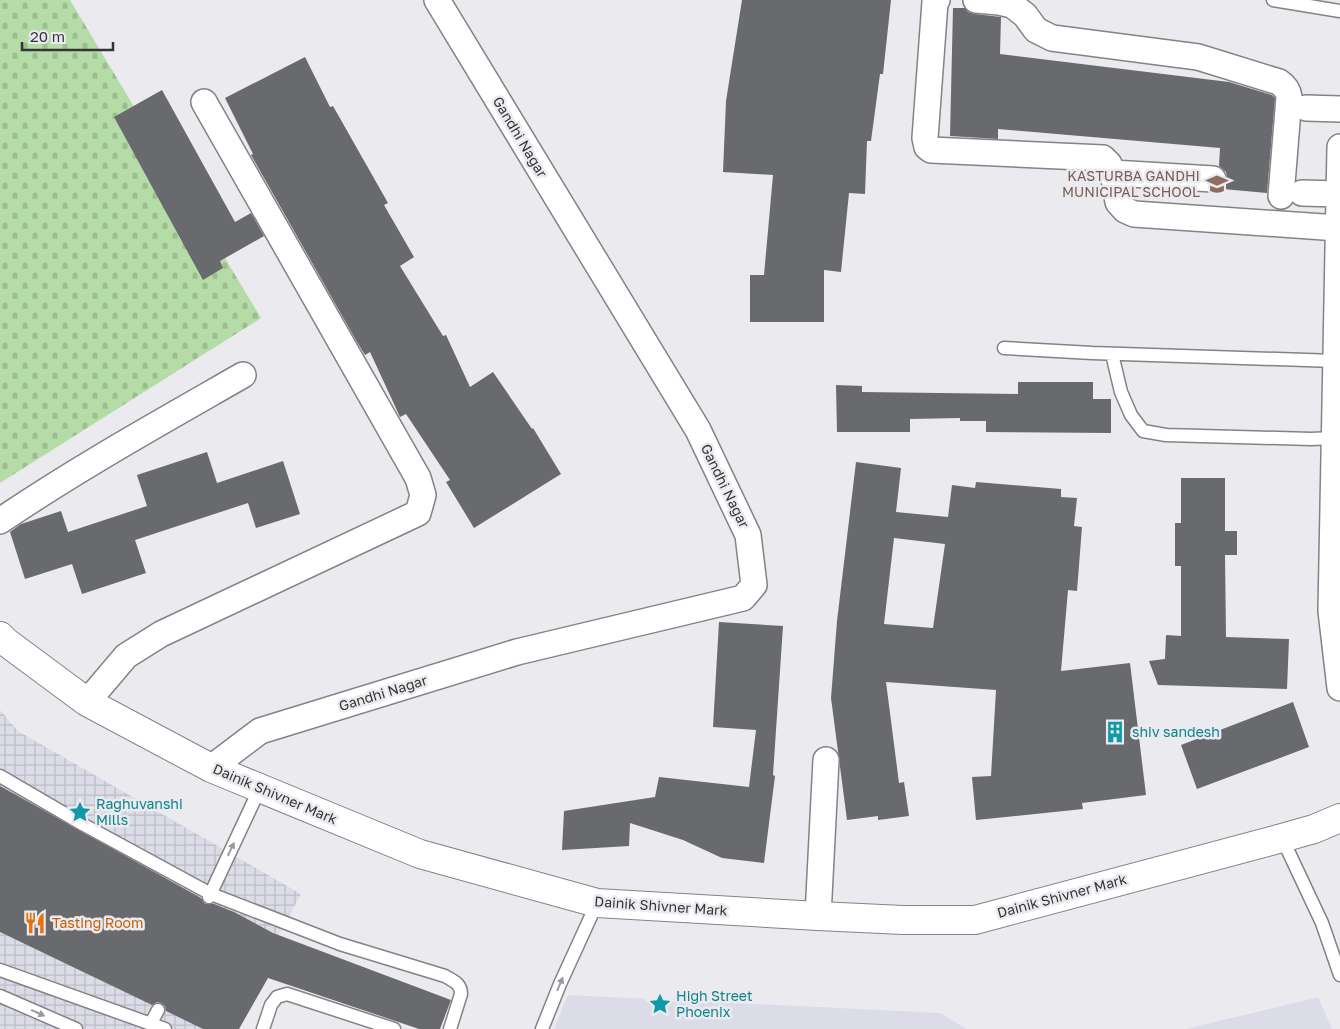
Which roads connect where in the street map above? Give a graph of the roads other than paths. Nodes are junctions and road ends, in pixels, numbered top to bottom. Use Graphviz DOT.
graph roads {
  1 [pos="437,0"];
  2 [pos="937,0"];
  3 [pos="976,0"];
  4 [pos="1274,0"];
  5 [pos="1340,11"];
  6 [pos="204,102"];
  7 [pos="1306,108"];
  8 [pos="1340,109"];
  9 [pos="1340,147"];
  10 [pos="1114,173"];
  11 [pos="1213,179"];
  12 [pos="1339,194"];
  13 [pos="1338,228"];
  14 [pos="1339,261"];
  15 [pos="1338,331"];
  16 [pos="1004,348"];
  17 [pos="1112,354"];
  18 [pos="1335,361"];
  19 [pos="243,375"];
  20 [pos="1334,438"];
  21 [pos="0,521"];
  22 [pos="1336,544"];
  23 [pos="0,636"];
  24 [pos="1340,683"];
  25 [pos="87,702"];
  26 [pos="826,760"];
  27 [pos="211,768"];
  28 [pos="0,776"];
  29 [pos="260,788"];
  30 [pos="1340,818"];
  31 [pos="1282,838"];
  32 [pos="210,895"];
  33 [pos="597,903"];
  34 [pos="818,916"];
  35 [pos="0,970"];
  36 [pos="1340,973"];
  37 [pos="0,996"];
  38 [pos="158,1010"];
  39 [pos="151,1023"];
  40 [pos="76,1029"];
  41 [pos="165,1029"];
  42 [pos="263,1029"];
  43 [pos="394,1029"];
  44 [pos="450,1029"];
  45 [pos="542,1029"];
  1 -- 27 [label="street, Gandhi Nagar"];
  2 -- 10 [label="street"];
  3 -- 12 [label="street"];
  4 -- 5 [label="lane"];
  6 -- 25 [label="street"];
  7 -- 8 [label="street"];
  9 -- 12 [label="street"];
  10 -- 11 [label="street"];
  10 -- 13 [label="street"];
  12 -- 13 [label="street"];
  13 -- 14 [label="street"];
  14 -- 15 [label="street"];
  15 -- 18 [label="street"];
  16 -- 17 [label="lane"];
  17 -- 18 [label="lane"];
  17 -- 20 [label="lane"];
  18 -- 20 [label="street"];
  19 -- 21 [label="street"];
  20 -- 22 [label="street"];
  22 -- 24 [label="street"];
  23 -- 25 [label="main road, Dainik Shivner Mark"];
  25 -- 27 [label="main road, Dainik Shivner Mark"];
  26 -- 34 [label="street"];
  27 -- 29 [label="main road, Dainik Shivner Mark"];
  28 -- 32 [label="lane"];
  32 -- 29 [label="lane, one-way"];
  29 -- 33 [label="main road, Dainik Shivner Mark"];
  30 -- 31 [label="main road, Dainik Shivner Mark"];
  31 -- 34 [label="main road, Dainik Shivner Mark"];
  31 -- 36 [label="lane"];
  32 -- 44 [label="lane"];
  33 -- 34 [label="main road, Dainik Shivner Mark"];
  45 -- 33 [label="lane, one-way"];
  35 -- 39 [label="lane"];
  37 -- 40 [label="lane, one-way"];
  38 -- 39 [label="lane"];
  39 -- 41 [label="lane"];
  42 -- 43 [label="lane"];
}
